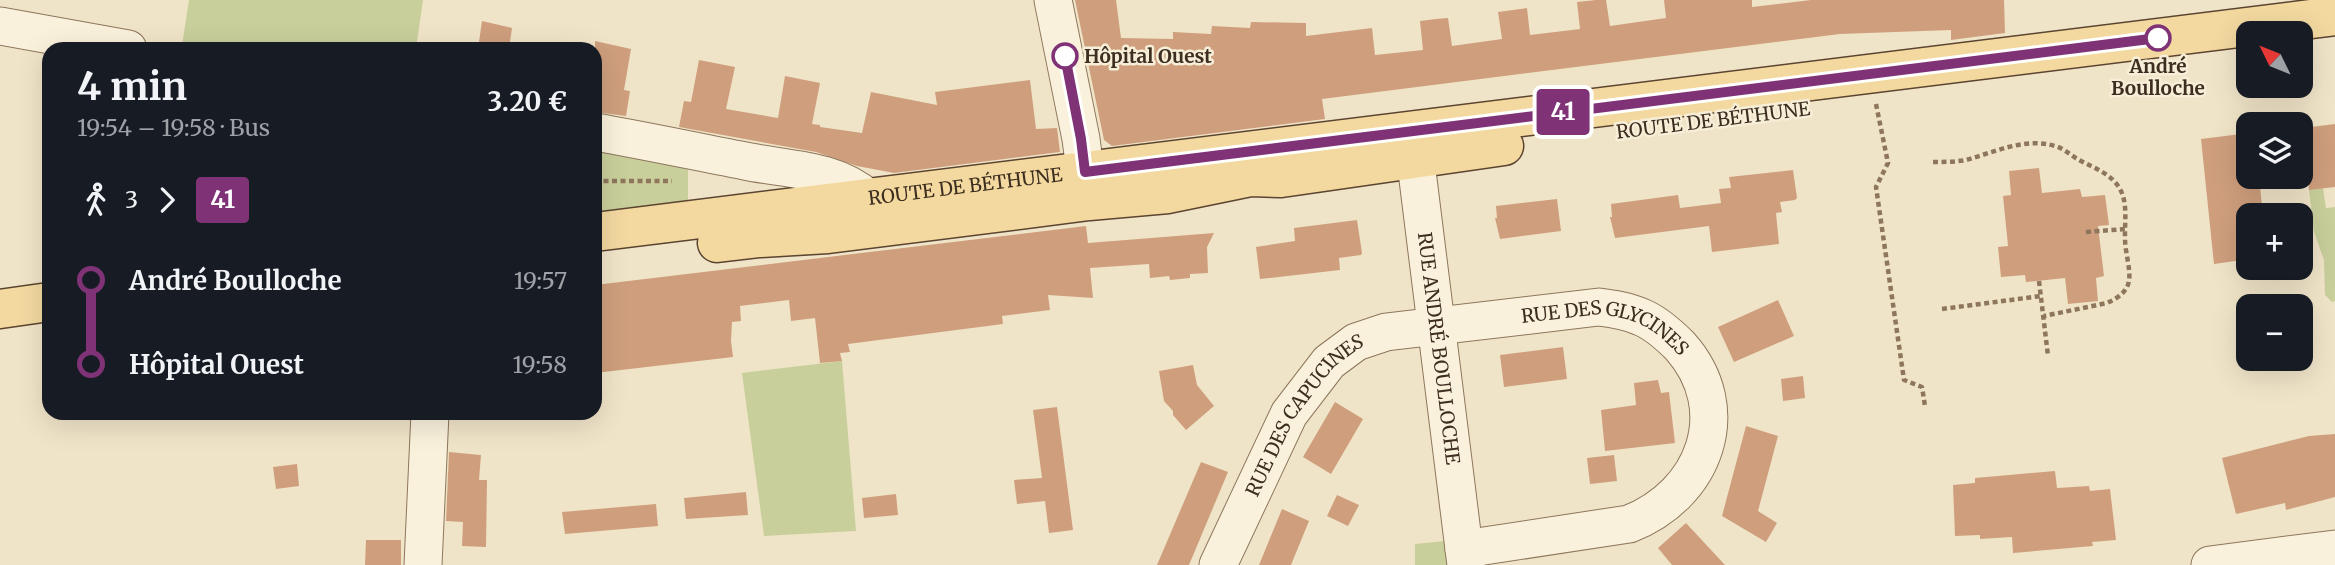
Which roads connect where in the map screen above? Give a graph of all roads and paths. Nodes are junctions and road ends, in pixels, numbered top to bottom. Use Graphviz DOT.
graph roads {
  1 [pos="1054,0"];
  2 [pos="2335,16"];
  3 [pos="0,26"];
  4 [pos="2335,41"];
  5 [pos="89,42"];
  6 [pos="2314,43"];
  7 [pos="2236,54"];
  8 [pos="1875,99"];
  9 [pos="602,133"];
  10 [pos="1414,145"];
  11 [pos="750,162"];
  12 [pos="1933,162"];
  13 [pos="602,181"];
  14 [pos="673,181"];
  15 [pos="1087,187"];
  16 [pos="870,213"];
  17 [pos="760,224"];
  18 [pos="2126,229"];
  19 [pos="602,232"];
  20 [pos="2086,232"];
  21 [pos="602,257"];
  22 [pos="2039,281"];
  23 [pos="2041,296"];
  24 [pos="42,303"];
  25 [pos="0,309"];
  26 [pos="1942,309"];
  27 [pos="2044,316"];
  28 [pos="1437,327"];
  29 [pos="42,328"];
  30 [pos="0,333"];
  31 [pos="2048,356"];
  32 [pos="1925,406"];
  33 [pos="430,420"];
  34 [pos="2335,550"];
  35 [pos="1465,557"];
  36 [pos="423,565"];
  37 [pos="1218,565"];
  38 [pos="2210,565"];
  1 -- 15 [label="street"];
  2 -- 10 [label="main road, ROUTE DE BÉTHUNE"];
  3 -- 5 [label="street"];
  4 -- 6 [label="main road"];
  7 -- 8 [label="main road, ROUTE DE BÉTHUNE"];
  8 -- 10 [label="main road, ROUTE DE BÉTHUNE"];
  8 -- 32 [label="path"];
  9 -- 11 [label="street"];
  10 -- 15 [label="main road, ROUTE DE BÉTHUNE"];
  10 -- 28 [label="street, RUE ANDRÉ BOULLOCHE"];
  11 -- 16 [label="street"];
  11 -- 17 [label="street"];
  12 -- 18 [label="path"];
  13 -- 14 [label="path"];
  15 -- 16 [label="main road, ROUTE DE BÉTHUNE"];
  16 -- 17 [label="main road, ROUTE DE BÉTHUNE"];
  17 -- 19 [label="main road, ROUTE DE BÉTHUNE"];
  17 -- 21 [label="main road, ROUTE DE BÉTHUNE"];
  18 -- 20 [label="path"];
  18 -- 27 [label="path"];
  22 -- 23 [label="path"];
  23 -- 26 [label="path"];
  23 -- 27 [label="path"];
  24 -- 25 [label="main road"];
  27 -- 31 [label="path"];
  28 -- 35 [label="street, RUE ANDRÉ BOULLOCHE"];
  28 -- 35 [label="street, RUE DES GLYCINES"];
  28 -- 37 [label="street, RUE DES CAPUCINES"];
  29 -- 30 [label="main road"];
  33 -- 36 [label="street"];
  34 -- 38 [label="street"];
}
